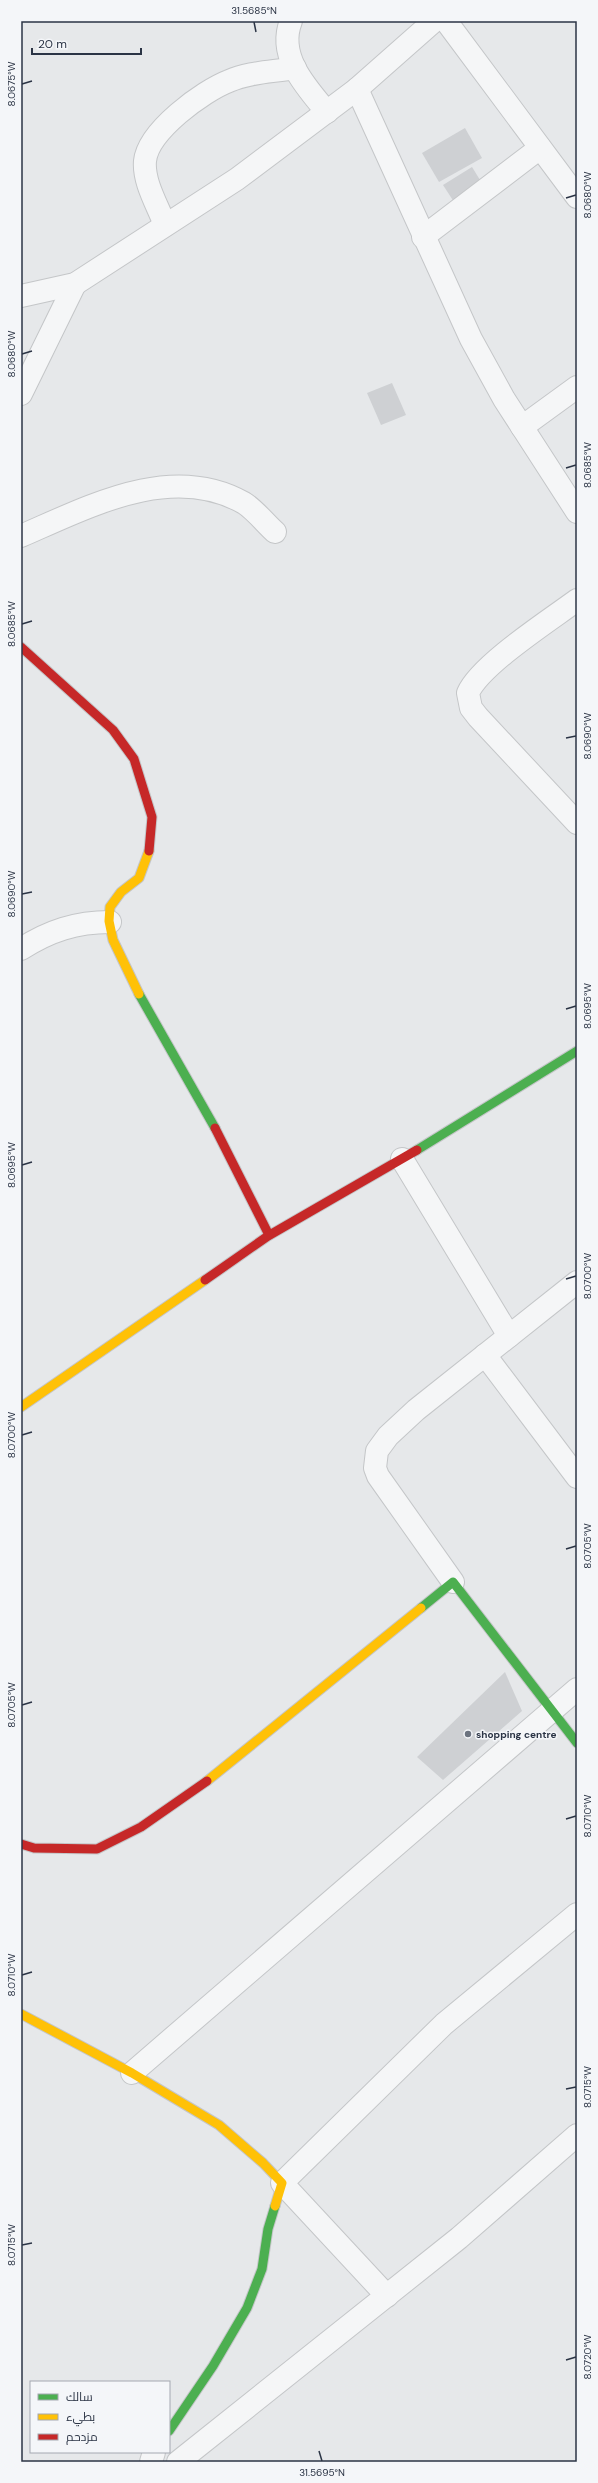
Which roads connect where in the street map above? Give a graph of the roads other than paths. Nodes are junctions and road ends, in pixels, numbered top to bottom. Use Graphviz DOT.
graph roads {
  1 [pos="291,21"];
  2 [pos="434,21"];
  3 [pos="446,21"];
  4 [pos="294,68"];
  5 [pos="357,89"];
  6 [pos="327,112"];
  7 [pos="540,148"];
  8 [pos="577,197"];
  9 [pos="165,225"];
  10 [pos="423,237"];
  11 [pos="75,284"];
  12 [pos="21,296"];
  13 [pos="577,387"];
  14 [pos="21,394"];
  15 [pos="522,427"];
  16 [pos="577,512"];
  17 [pos="275,532"];
  18 [pos="21,536"];
  19 [pos="577,600"];
  20 [pos="21,647"];
  21 [pos="577,823"];
  22 [pos="110,922"];
  23 [pos="21,949"];
  24 [pos="577,1051"];
  25 [pos="402,1160"];
  26 [pos="269,1235"];
  27 [pos="577,1282"];
  28 [pos="509,1336"];
  29 [pos="485,1355"];
  30 [pos="21,1407"];
  31 [pos="577,1477"];
  32 [pos="453,1582"];
  33 [pos="577,1689"];
  34 [pos="552,1711"];
  35 [pos="577,1743"];
  36 [pos="21,1844"];
  37 [pos="577,1914"];
  38 [pos="21,2014"];
  39 [pos="132,2073"];
  40 [pos="577,2135"];
  41 [pos="282,2183"];
  42 [pos="387,2296"];
  43 [pos="170,2430"];
  44 [pos="178,2462"];
  1 -- 4 [label="street"];
  2 -- 5 [label="street"];
  3 -- 7 [label="street"];
  4 -- 6 [label="street"];
  4 -- 9 [label="street"];
  5 -- 6 [label="street"];
  5 -- 10 [label="street"];
  6 -- 9 [label="street"];
  7 -- 8 [label="street"];
  7 -- 10 [label="street"];
  9 -- 11 [label="street"];
  10 -- 15 [label="street"];
  11 -- 12 [label="street"];
  11 -- 14 [label="street"];
  13 -- 15 [label="street"];
  15 -- 16 [label="street"];
  17 -- 18 [label="street"];
  19 -- 21 [label="street"];
  20 -- 22 [label="street"];
  22 -- 23 [label="street"];
  22 -- 26 [label="street"];
  24 -- 25 [label="street"];
  25 -- 26 [label="street"];
  25 -- 28 [label="street"];
  26 -- 30 [label="street"];
  27 -- 28 [label="street"];
  28 -- 29 [label="street"];
  29 -- 31 [label="street"];
  29 -- 32 [label="street"];
  32 -- 34 [label="street"];
  32 -- 36 [label="street"];
  33 -- 34 [label="street"];
  34 -- 35 [label="street"];
  34 -- 39 [label="street"];
  37 -- 41 [label="street"];
  38 -- 39 [label="street"];
  39 -- 41 [label="street"];
  40 -- 42 [label="street"];
  41 -- 42 [label="street"];
  41 -- 43 [label="street"];
  42 -- 44 [label="street"];
}
